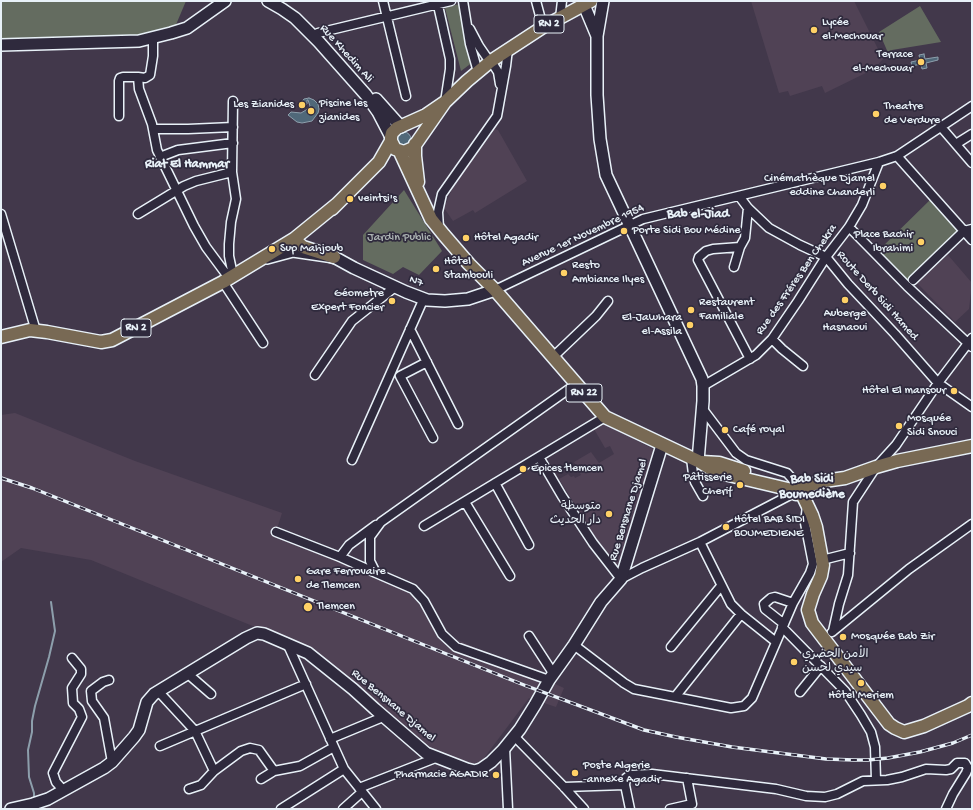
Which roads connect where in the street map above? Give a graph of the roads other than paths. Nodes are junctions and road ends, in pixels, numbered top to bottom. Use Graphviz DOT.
graph roads {
  1 [pos="214,1"];
  2 [pos="225,1"];
  3 [pos="268,1"];
  4 [pos="284,1"];
  5 [pos="383,1"];
  6 [pos="451,1"];
  7 [pos="463,1"];
  8 [pos="536,1"];
  9 [pos="562,1"];
  10 [pos="603,1"];
  11 [pos="438,2"];
  12 [pos="588,3"];
  13 [pos="387,17"];
  14 [pos="560,18"];
  15 [pos="199,20"];
  16 [pos="468,24"];
  17 [pos="543,27"];
  18 [pos="318,33"];
  19 [pos="597,36"];
  20 [pos="153,38"];
  21 [pos="1,45"];
  22 [pos="508,49"];
  23 [pos="490,62"];
  24 [pos="478,72"];
  25 [pos="138,78"];
  26 [pos="500,93"];
  27 [pos="406,96"];
  28 [pos="234,101"];
  29 [pos="445,102"];
  30 [pos="972,106"];
  31 [pos="119,116"];
  32 [pos="233,127"];
  33 [pos="402,127"];
  34 [pos="941,127"];
  35 [pos="153,129"];
  36 [pos="972,134"];
  37 [pos="391,139"];
  38 [pos="233,143"];
  39 [pos="415,144"];
  40 [pos="956,144"];
  41 [pos="399,151"];
  42 [pos="898,156"];
  43 [pos="160,157"];
  44 [pos="380,162"];
  45 [pos="879,162"];
  46 [pos="972,163"];
  47 [pos="232,172"];
  48 [pos="177,190"];
  49 [pos="419,195"];
  50 [pos="739,196"];
  51 [pos="336,204"];
  52 [pos="748,208"];
  53 [pos="1,214"];
  54 [pos="138,214"];
  55 [pos="630,225"];
  56 [pos="849,227"];
  57 [pos="312,230"];
  58 [pos="439,230"];
  59 [pos="968,230"];
  60 [pos="296,240"];
  61 [pos="972,240"];
  62 [pos="740,246"];
  63 [pos="334,257"];
  64 [pos="826,257"];
  65 [pos="259,260"];
  66 [pos="734,268"];
  67 [pos="228,278"];
  68 [pos="914,280"];
  69 [pos="395,287"];
  70 [pos="495,290"];
  71 [pos="424,298"];
  72 [pos="608,301"];
  73 [pos="410,329"];
  74 [pos="36,331"];
  75 [pos="1,337"];
  76 [pos="772,339"];
  77 [pos="263,343"];
  78 [pos="970,343"];
  79 [pos="553,357"];
  80 [pos="750,359"];
  81 [pos="427,362"];
  82 [pos="803,366"];
  83 [pos="391,372"];
  84 [pos="315,375"];
  85 [pos="400,376"];
  86 [pos="938,383"];
  87 [pos="576,384"];
  88 [pos="703,386"];
  89 [pos="972,396"];
  90 [pos="963,401"];
  91 [pos="972,407"];
  92 [pos="702,408"];
  93 [pos="605,417"];
  94 [pos="458,424"];
  95 [pos="433,438"];
  96 [pos="662,445"];
  97 [pos="972,446"];
  98 [pos="539,458"];
  99 [pos="352,460"];
  100 [pos="695,460"];
  101 [pos="876,467"];
  102 [pos="495,483"];
  103 [pos="797,489"];
  104 [pos="703,496"];
  105 [pos="465,502"];
  106 [pos="807,505"];
  107 [pos="381,522"];
  108 [pos="972,524"];
  109 [pos="424,526"];
  110 [pos="276,532"];
  111 [pos="700,542"];
  112 [pos="529,545"];
  113 [pos="850,553"];
  114 [pos="340,558"];
  115 [pos="822,560"];
  116 [pos="376,574"];
  117 [pos="510,576"];
  118 [pos="621,579"];
  119 [pos="721,586"];
  120 [pos="793,603"];
  121 [pos="740,614"];
  122 [pos="783,625"];
  123 [pos="828,635"];
  124 [pos="529,636"];
  125 [pos="776,642"];
  126 [pos="287,643"];
  127 [pos="574,644"];
  128 [pos="671,647"];
  129 [pos="72,658"];
  130 [pos="821,666"];
  131 [pos="188,674"];
  132 [pos="551,677"];
  133 [pos="109,680"];
  134 [pos="306,684"];
  135 [pos="158,691"];
  136 [pos="800,692"];
  137 [pos="211,694"];
  138 [pos="675,697"];
  139 [pos="972,703"];
  140 [pos="383,717"];
  141 [pos="195,731"];
  142 [pos="514,736"];
  143 [pos="330,739"];
  144 [pos="160,746"];
  145 [pos="334,747"];
  146 [pos="505,748"];
  147 [pos="438,757"];
  148 [pos="112,762"];
  149 [pos="344,769"];
  150 [pos="214,771"];
  151 [pos="274,771"];
  152 [pos="687,778"];
  153 [pos="261,779"];
  154 [pos="876,780"];
  155 [pos="625,785"];
  156 [pos="564,787"];
  157 [pos="188,790"];
  158 [pos="360,790"];
  159 [pos="64,791"];
  160 [pos="11,809"];
  161 [pos="281,809"];
  162 [pos="343,809"];
  163 [pos="376,809"];
  164 [pos="508,809"];
  165 [pos="584,809"];
  166 [pos="630,809"];
  167 [pos="670,809"];
  168 [pos="946,809"];
  1 -- 15 [label="main road"];
  2 -- 15 [label="main road"];
  3 -- 37 [label="main road, Rue Khedim Ali"];
  4 -- 18 [label="main road, Rue Khedim Ali"];
  5 -- 13 [label="street"];
  6 -- 11 [label="street"];
  7 -- 16 [label="street"];
  8 -- 17 [label="street"];
  9 -- 14 [label="street"];
  10 -- 19 [label="main road"];
  11 -- 13 [label="street"];
  11 -- 29 [label="street"];
  12 -- 14 [label="main road, RN 2"];
  12 -- 19 [label="main road"];
  13 -- 18 [label="street"];
  13 -- 27 [label="street"];
  14 -- 17 [label="main road, RN 2"];
  15 -- 20 [label="main road"];
  16 -- 23 [label="street"];
  16 -- 24 [label="street"];
  17 -- 22 [label="main road, RN 2"];
  18 -- 33 [label="main road, Rue Khedim Ali"];
  19 -- 55 [label="main road"];
  20 -- 21 [label="main road"];
  20 -- 25 [label="street"];
  22 -- 23 [label="main road, RN 2"];
  22 -- 26 [label="street"];
  23 -- 24 [label="main road, RN 2"];
  23 -- 26 [label="street"];
  24 -- 29 [label="main road, RN 2"];
  25 -- 31 [label="street"];
  25 -- 35 [label="street"];
  26 -- 58 [label="street"];
  28 -- 32 [label="street"];
  29 -- 33 [label="main road, RN 2"];
  29 -- 39 [label="main road, RN 2"];
  30 -- 34 [label="street, Avenue 1er Novembre 1954"];
  32 -- 35 [label="street"];
  32 -- 38 [label="street"];
  33 -- 37 [label="main road"];
  33 -- 39 [label="main road"];
  34 -- 40 [label="street"];
  34 -- 42 [label="street, Avenue 1er Novembre 1954"];
  35 -- 43 [label="street"];
  36 -- 40 [label="street"];
  37 -- 41 [label="main road"];
  37 -- 44 [label="main road, RN 2"];
  38 -- 43 [label="street"];
  38 -- 47 [label="street"];
  39 -- 41 [label="main road"];
  39 -- 49 [label="main road, RN 22"];
  40 -- 46 [label="street"];
  41 -- 44 [label="main road, RN 2"];
  41 -- 49 [label="main road, RN 22"];
  42 -- 45 [label="street, Avenue 1er Novembre 1954"];
  42 -- 59 [label="street"];
  43 -- 48 [label="street"];
  44 -- 51 [label="main road, RN 2"];
  45 -- 50 [label="street, Avenue 1er Novembre 1954"];
  45 -- 56 [label="street, Rue des Fréres Ben Chekra"];
  47 -- 48 [label="street"];
  47 -- 67 [label="street"];
  48 -- 54 [label="street"];
  48 -- 67 [label="street"];
  49 -- 58 [label="main road, RN 22"];
  50 -- 52 [label="street, Route Derb Sidi Hamed"];
  50 -- 55 [label="street, Avenue 1er Novembre 1954"];
  51 -- 57 [label="main road, RN 2"];
  51 -- 60 [label="main road, RN 2"];
  52 -- 62 [label="street"];
  52 -- 64 [label="street, Route Derb Sidi Hamed"];
  53 -- 74 [label="street"];
  55 -- 70 [label="street, Avenue 1er Novembre 1954"];
  55 -- 88 [label="main road"];
  56 -- 64 [label="street, Rue des Fréres Ben Chekra"];
  56 -- 78 [label="street"];
  57 -- 60 [label="main road, RN 2"];
  57 -- 63 [label="main road"];
  58 -- 70 [label="main road, RN 22"];
  59 -- 61 [label="street"];
  59 -- 68 [label="street"];
  60 -- 63 [label="main road"];
  60 -- 65 [label="main road, RN 2"];
  62 -- 66 [label="street"];
  62 -- 80 [label="street"];
  63 -- 65 [label="main road"];
  63 -- 69 [label="main road, N7"];
  64 -- 76 [label="street, Rue des Fréres Ben Chekra"];
  64 -- 86 [label="street, Route Derb Sidi Hamed"];
  65 -- 67 [label="main road, RN 2"];
  67 -- 74 [label="main road, RN 2"];
  67 -- 77 [label="street"];
  69 -- 71 [label="main road, N7"];
  69 -- 84 [label="street"];
  70 -- 71 [label="main road, N7"];
  70 -- 79 [label="main road, RN 22"];
  71 -- 73 [label="street"];
  72 -- 79 [label="street"];
  73 -- 81 [label="street"];
  73 -- 83 [label="street"];
  74 -- 75 [label="main road, RN 2"];
  76 -- 80 [label="street, Rue des Fréres Ben Chekra"];
  76 -- 82 [label="street"];
  78 -- 86 [label="street"];
  79 -- 87 [label="main road, RN 22"];
  80 -- 88 [label="street, Rue des Fréres Ben Chekra"];
  81 -- 85 [label="street"];
  81 -- 94 [label="street"];
  83 -- 85 [label="street"];
  83 -- 99 [label="street"];
  85 -- 95 [label="street"];
  86 -- 90 [label="street, Route Derb Sidi Hamed"];
  86 -- 101 [label="street"];
  87 -- 93 [label="main road, RN 22"];
  87 -- 107 [label="street"];
  88 -- 92 [label="main road"];
  89 -- 90 [label="street"];
  90 -- 91 [label="street, Route Derb Sidi Hamed"];
  92 -- 100 [label="main road"];
  92 -- 103 [label="street"];
  93 -- 96 [label="main road, RN 22"];
  93 -- 98 [label="street"];
  96 -- 100 [label="main road, RN 22"];
  96 -- 118 [label="main road, Rue Bensnane Djamel"];
  97 -- 101 [label="main road"];
  98 -- 102 [label="street"];
  98 -- 118 [label="street"];
  100 -- 103 [label="main road, RN 22"];
  100 -- 104 [label="street"];
  101 -- 103 [label="main road"];
  101 -- 113 [label="street"];
  102 -- 105 [label="street"];
  102 -- 112 [label="street"];
  103 -- 106 [label="main road"];
  103 -- 111 [label="street"];
  105 -- 109 [label="street"];
  105 -- 117 [label="street"];
  106 -- 115 [label="main road"];
  106 -- 120 [label="street"];
  107 -- 114 [label="street"];
  107 -- 116 [label="street"];
  108 -- 123 [label="street"];
  110 -- 114 [label="street"];
  111 -- 118 [label="street"];
  111 -- 119 [label="street"];
  113 -- 115 [label="street"];
  113 -- 123 [label="street"];
  114 -- 116 [label="street"];
  115 -- 123 [label="main road"];
  116 -- 132 [label="street"];
  118 -- 127 [label="main road, Rue Bensnane Djamel"];
  119 -- 121 [label="street"];
  119 -- 128 [label="street"];
  120 -- 122 [label="street"];
  120 -- 122 [label="street"];
  121 -- 125 [label="street"];
  121 -- 138 [label="street"];
  122 -- 125 [label="street"];
  122 -- 130 [label="street"];
  123 -- 139 [label="main road"];
  124 -- 132 [label="street"];
  125 -- 138 [label="street"];
  126 -- 131 [label="main road, Rue Bensnane Djamel"];
  126 -- 134 [label="street"];
  126 -- 140 [label="main road, Rue Bensnane Djamel"];
  127 -- 132 [label="main road, Rue Bensnane Djamel"];
  127 -- 138 [label="street"];
  129 -- 159 [label="street"];
  130 -- 136 [label="street"];
  130 -- 154 [label="street"];
  131 -- 135 [label="main road, Rue Bensnane Djamel"];
  131 -- 137 [label="street"];
  132 -- 142 [label="main road, Rue Bensnane Djamel"];
  133 -- 148 [label="street"];
  134 -- 141 [label="street"];
  134 -- 143 [label="street"];
  135 -- 141 [label="street"];
  135 -- 148 [label="main road, Rue Bensnane Djamel"];
  140 -- 143 [label="street"];
  140 -- 147 [label="main road, Rue Bensnane Djamel"];
  141 -- 144 [label="street"];
  141 -- 150 [label="street"];
  142 -- 146 [label="main road, Rue Bensnane Djamel"];
  142 -- 156 [label="street"];
  143 -- 145 [label="street"];
  145 -- 149 [label="street"];
  145 -- 151 [label="street"];
  146 -- 147 [label="main road, Rue Bensnane Djamel"];
  146 -- 164 [label="street"];
  147 -- 158 [label="street"];
  148 -- 159 [label="main road, Rue Bensnane Djamel"];
  149 -- 158 [label="street"];
  149 -- 161 [label="street"];
  150 -- 151 [label="street"];
  150 -- 157 [label="street"];
  151 -- 153 [label="street"];
  152 -- 154 [label="street"];
  152 -- 155 [label="street"];
  152 -- 167 [label="street"];
  154 -- 168 [label="street"];
  155 -- 156 [label="street"];
  155 -- 166 [label="street"];
  156 -- 165 [label="street"];
  158 -- 162 [label="street"];
  158 -- 163 [label="street"];
  159 -- 160 [label="main road, Rue Bensnane Djamel"];
}
